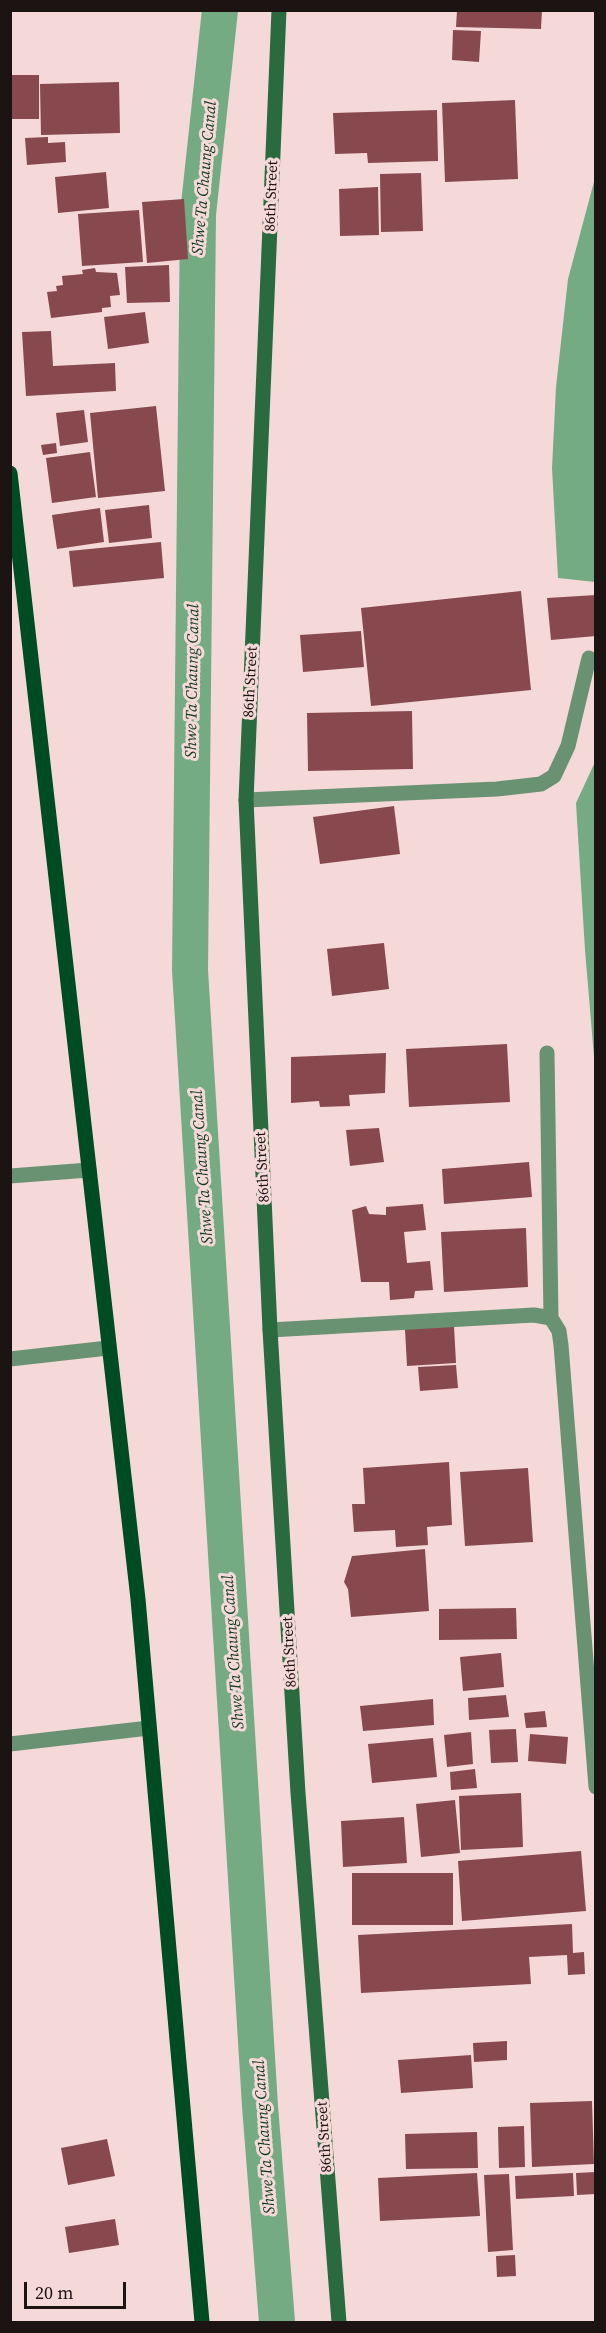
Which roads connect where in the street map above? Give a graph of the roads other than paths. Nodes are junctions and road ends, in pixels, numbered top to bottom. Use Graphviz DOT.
graph roads {
  1 [pos="279,10"];
  2 [pos="10,473"];
  3 [pos="589,658"];
  4 [pos="246,800"];
  5 [pos="547,1053"];
  6 [pos="89,1170"];
  7 [pos="10,1176"];
  8 [pos="551,1318"];
  9 [pos="270,1330"];
  10 [pos="108,1348"];
  11 [pos="10,1359"];
  12 [pos="149,1728"];
  13 [pos="10,1744"];
  14 [pos="596,1787"];
  15 [pos="202,2322"];
  16 [pos="339,2322"];
  1 -- 4 [label="main road, 86th Street"];
  2 -- 6 [label="main road"];
  3 -- 4 [label="street"];
  4 -- 9 [label="main road, 86th Street"];
  5 -- 8 [label="street"];
  6 -- 7 [label="street"];
  6 -- 10 [label="main road"];
  8 -- 9 [label="street"];
  8 -- 14 [label="street"];
  9 -- 16 [label="main road, 86th Street"];
  10 -- 11 [label="street"];
  10 -- 12 [label="main road"];
  12 -- 13 [label="street"];
  12 -- 15 [label="main road"];
}
